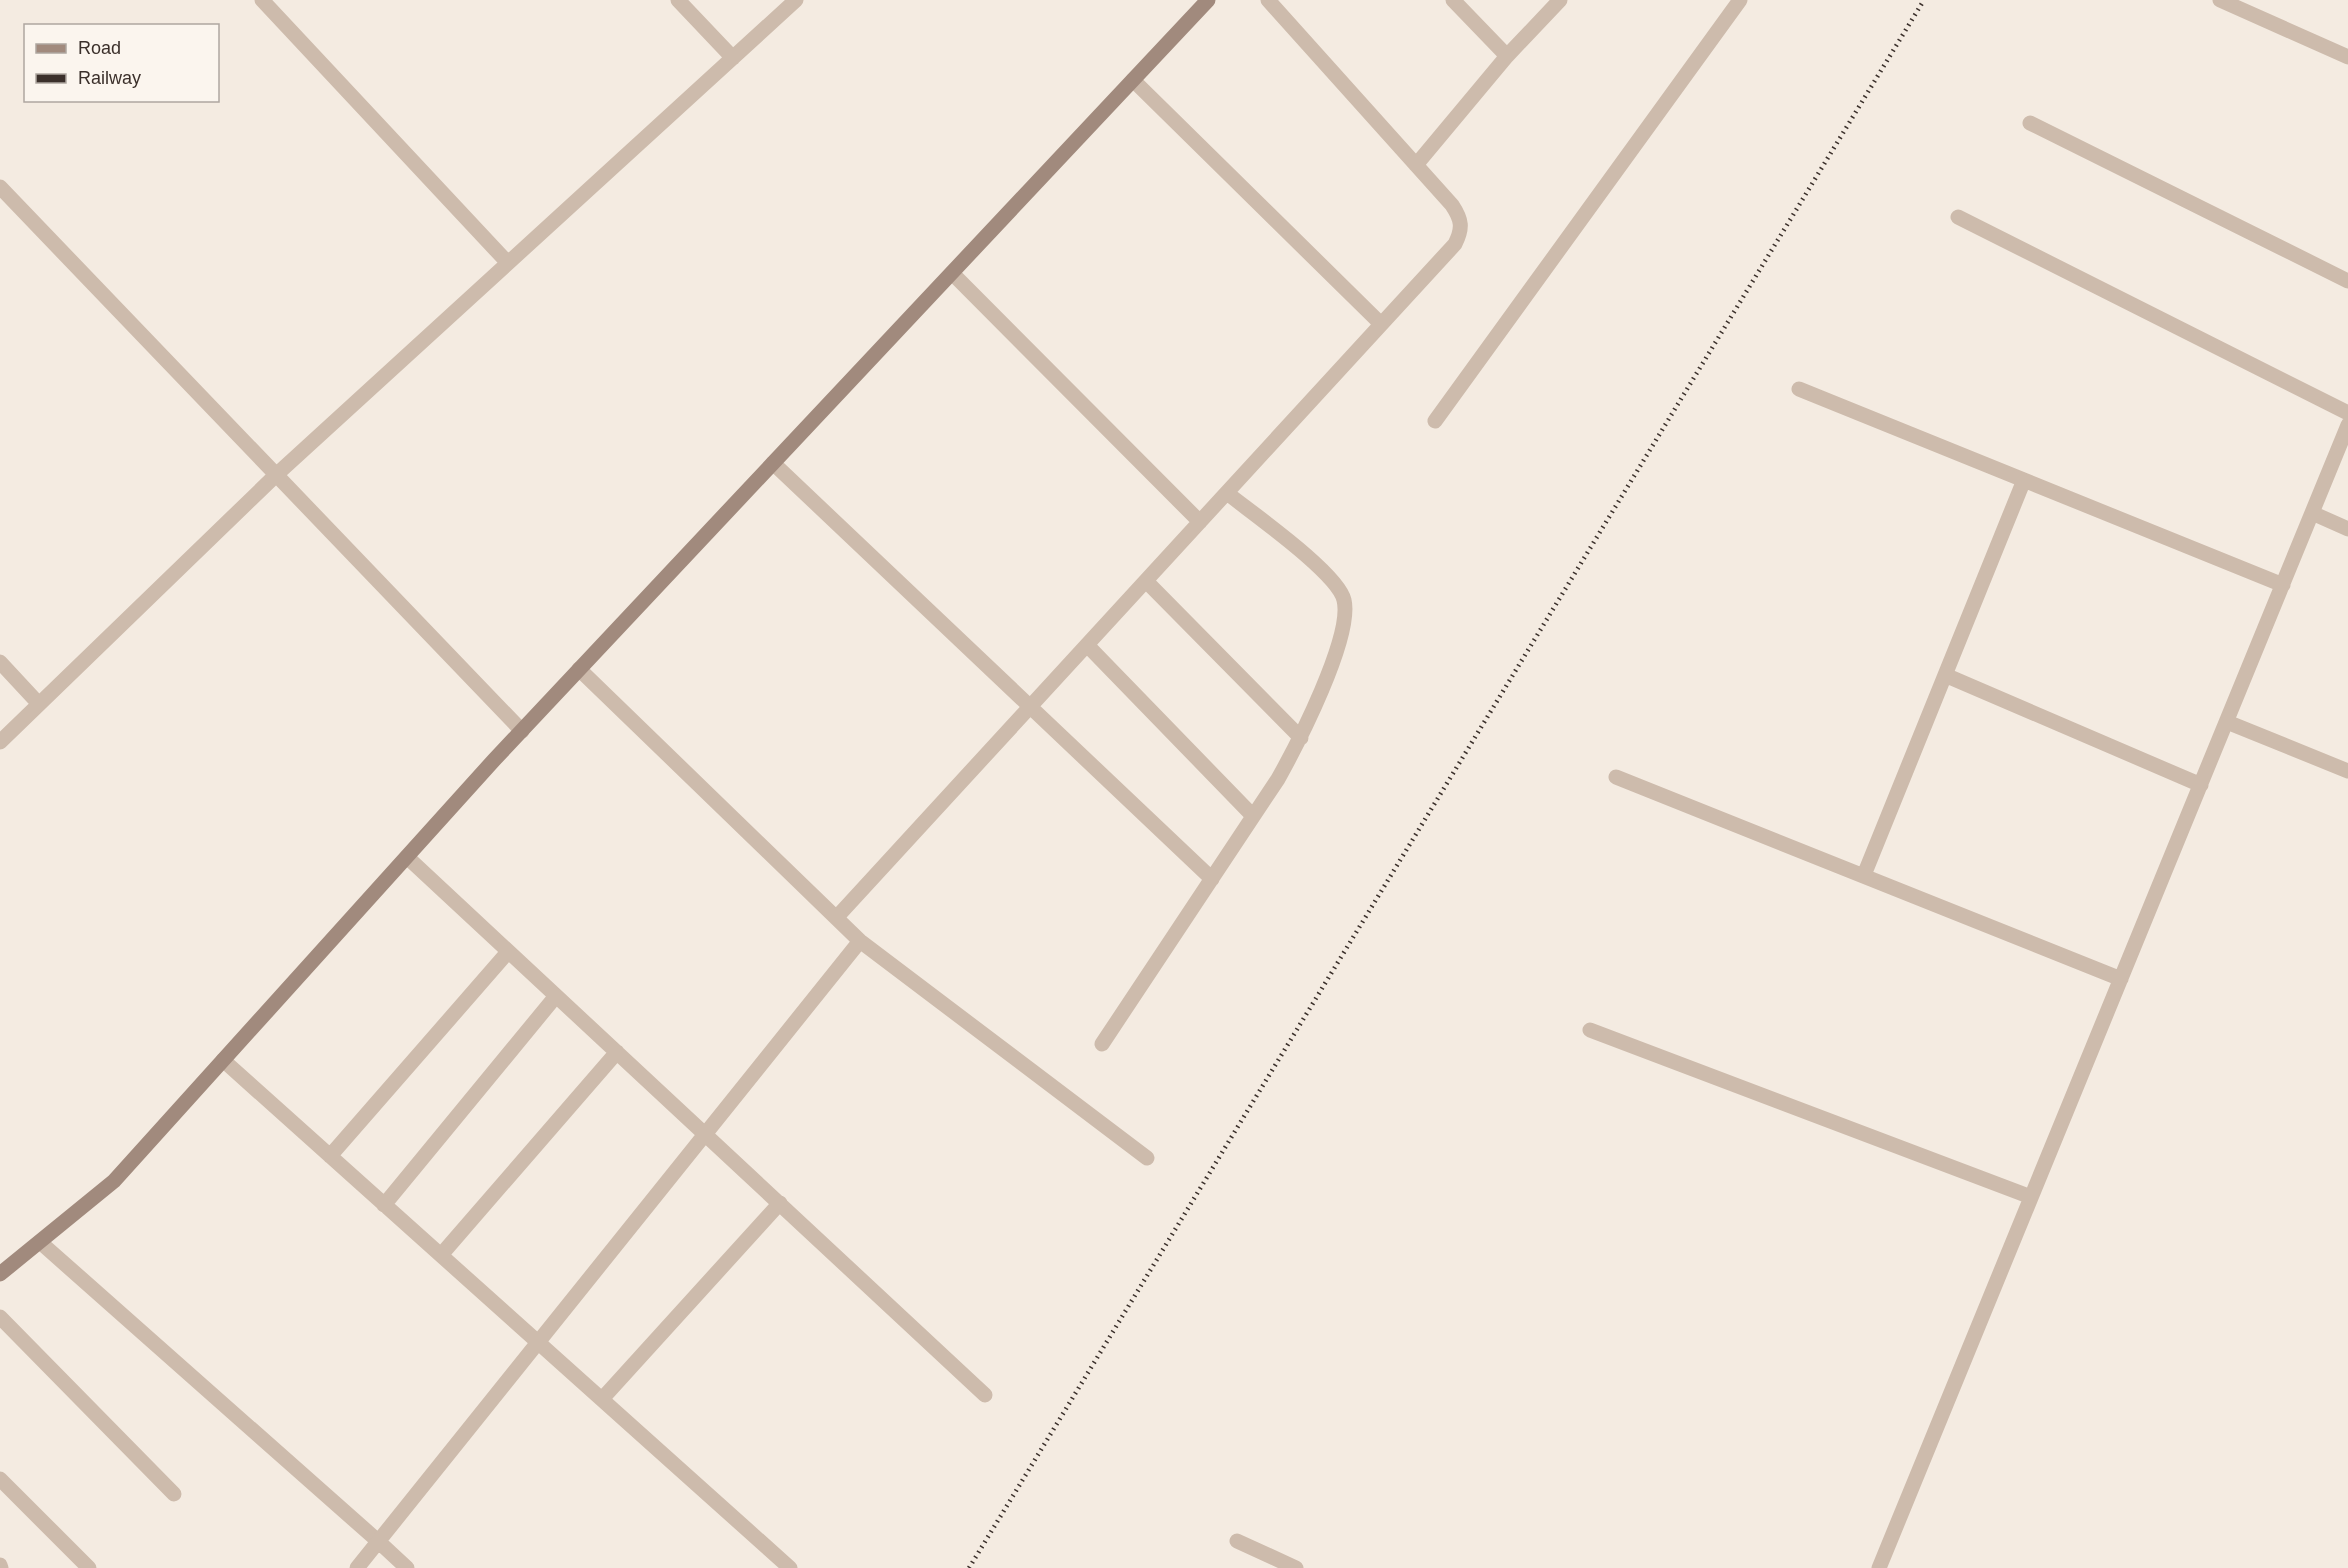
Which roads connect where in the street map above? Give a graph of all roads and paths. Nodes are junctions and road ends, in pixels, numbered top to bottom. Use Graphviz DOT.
graph roads {
  1 [pos="262,0"];
  2 [pos="678,0"];
  3 [pos="796,0"];
  4 [pos="1208,0"];
  5 [pos="1268,0"];
  6 [pos="1453,0"];
  7 [pos="1560,0"];
  8 [pos="1740,0"];
  9 [pos="2220,0"];
  10 [pos="1507,56"];
  11 [pos="2348,57"];
  12 [pos="733,58"];
  13 [pos="1133,80"];
  14 [pos="2030,123"];
  15 [pos="1416,165"];
  16 [pos="0,187"];
  17 [pos="1958,217"];
  18 [pos="508,263"];
  19 [pos="952,273"];
  20 [pos="2348,281"];
  21 [pos="1382,324"];
  22 [pos="1799,389"];
  23 [pos="2348,413"];
  24 [pos="1435,422"];
  25 [pos="2348,425"];
  26 [pos="773,463"];
  27 [pos="276,475"];
  28 [pos="2024,480"];
  29 [pos="1227,493"];
  30 [pos="2312,513"];
  31 [pos="1200,522"];
  32 [pos="2348,529"];
  33 [pos="1146,581"];
  34 [pos="2283,585"];
  35 [pos="1087,645"];
  36 [pos="0,662"];
  37 [pos="579,669"];
  38 [pos="1945,675"];
  39 [pos="39,704"];
  40 [pos="1031,706"];
  41 [pos="2227,722"];
  42 [pos="522,731"];
  43 [pos="1301,738"];
  44 [pos="0,742"];
  45 [pos="2348,771"];
  46 [pos="1616,777"];
  47 [pos="2201,785"];
  48 [pos="1253,816"];
  49 [pos="407,857"];
  50 [pos="1864,875"];
  51 [pos="1212,879"];
  52 [pos="836,918"];
  53 [pos="860,940"];
  54 [pos="508,952"];
  55 [pos="2121,979"];
  56 [pos="556,996"];
  57 [pos="1590,1030"];
  58 [pos="1102,1044"];
  59 [pos="617,1052"];
  60 [pos="224,1060"];
  61 [pos="705,1133"];
  62 [pos="330,1156"];
  63 [pos="1147,1158"];
  64 [pos="2031,1197"];
  65 [pos="780,1203"];
  66 [pos="384,1205"];
  67 [pos="40,1242"];
  68 [pos="441,1255"];
  69 [pos="0,1274"];
  70 [pos="0,1317"];
  71 [pos="538,1342"];
  72 [pos="984,1395"];
  73 [pos="602,1399"];
  74 [pos="0,1479"];
  75 [pos="174,1494"];
  76 [pos="380,1542"];
  77 [pos="1238,1542"];
  78 [pos="89,1568"];
  79 [pos="357,1568"];
  80 [pos="407,1568"];
  81 [pos="790,1568"];
  82 [pos="1296,1568"];
  83 [pos="1879,1568"];
  1 -- 18 [label="street"];
  2 -- 12 [label="street"];
  3 -- 12 [label="street"];
  4 -- 13 [label="main road"];
  5 -- 15 [label="street"];
  6 -- 10 [label="street"];
  7 -- 10 [label="street"];
  8 -- 24 [label="street"];
  9 -- 11 [label="street"];
  10 -- 15 [label="street"];
  12 -- 18 [label="street"];
  13 -- 19 [label="main road"];
  13 -- 21 [label="street"];
  14 -- 20 [label="street"];
  15 -- 21 [label="street"];
  16 -- 27 [label="street"];
  17 -- 23 [label="street"];
  18 -- 27 [label="street"];
  19 -- 26 [label="main road"];
  19 -- 31 [label="street"];
  21 -- 29 [label="street"];
  22 -- 28 [label="street"];
  25 -- 30 [label="street"];
  26 -- 37 [label="main road"];
  26 -- 40 [label="street"];
  27 -- 39 [label="street"];
  27 -- 42 [label="street"];
  28 -- 34 [label="street"];
  28 -- 38 [label="street"];
  29 -- 31 [label="street"];
  29 -- 43 [label="street"];
  30 -- 32 [label="street"];
  30 -- 34 [label="street"];
  31 -- 33 [label="street"];
  33 -- 35 [label="street"];
  33 -- 43 [label="street"];
  34 -- 41 [label="street"];
  35 -- 40 [label="street"];
  35 -- 48 [label="street"];
  36 -- 39 [label="street"];
  37 -- 42 [label="main road"];
  37 -- 52 [label="street"];
  38 -- 47 [label="street"];
  38 -- 50 [label="street"];
  39 -- 44 [label="street"];
  40 -- 51 [label="street"];
  40 -- 52 [label="street"];
  41 -- 45 [label="street"];
  41 -- 47 [label="street"];
  42 -- 49 [label="main road"];
  43 -- 48 [label="street"];
  46 -- 50 [label="street"];
  47 -- 55 [label="street"];
  48 -- 51 [label="street"];
  49 -- 54 [label="street"];
  49 -- 60 [label="main road"];
  50 -- 55 [label="street"];
  51 -- 58 [label="street"];
  52 -- 53 [label="street"];
  53 -- 61 [label="street"];
  53 -- 63 [label="street"];
  54 -- 56 [label="street"];
  54 -- 62 [label="street"];
  55 -- 64 [label="street"];
  56 -- 59 [label="street"];
  56 -- 66 [label="street"];
  57 -- 64 [label="street"];
  59 -- 61 [label="street"];
  59 -- 68 [label="street"];
  60 -- 62 [label="street"];
  60 -- 67 [label="main road"];
  61 -- 65 [label="street"];
  61 -- 71 [label="street"];
  62 -- 66 [label="street"];
  64 -- 83 [label="street"];
  65 -- 72 [label="street"];
  65 -- 73 [label="street"];
  66 -- 68 [label="street"];
  67 -- 69 [label="main road"];
  67 -- 76 [label="street"];
  68 -- 71 [label="street"];
  70 -- 75 [label="street"];
  71 -- 73 [label="street"];
  71 -- 76 [label="street"];
  73 -- 81 [label="street"];
  74 -- 78 [label="street"];
  76 -- 79 [label="street"];
  76 -- 80 [label="street"];
  77 -- 82 [label="street"];
}
